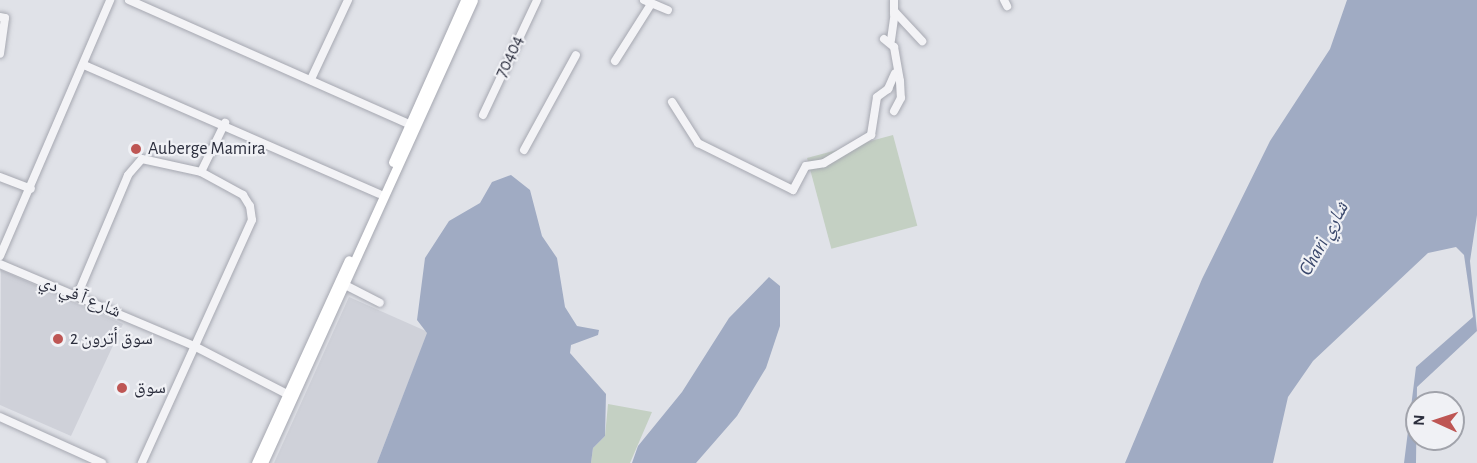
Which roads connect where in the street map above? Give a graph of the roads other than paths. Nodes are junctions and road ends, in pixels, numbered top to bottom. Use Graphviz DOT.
graph roads {
  1 [pos="110,0"];
  2 [pos="129,0"];
  3 [pos="348,0"];
  4 [pos="465,0"];
  5 [pos="472,0"];
  6 [pos="537,0"];
  7 [pos="894,0"];
  8 [pos="648,2"];
  9 [pos="668,10"];
  10 [pos="894,14"];
  11 [pos="0,17"];
  12 [pos="922,41"];
  13 [pos="0,54"];
  14 [pos="576,55"];
  15 [pos="615,61"];
  16 [pos="84,65"];
  17 [pos="895,73"];
  18 [pos="312,77"];
  19 [pos="672,102"];
  20 [pos="894,111"];
  21 [pos="483,115"];
  22 [pos="225,123"];
  23 [pos="412,126"];
  24 [pos="524,150"];
  25 [pos="201,172"];
  26 [pos="0,177"];
  27 [pos="31,189"];
  28 [pos="379,194"];
  29 [pos="0,256"];
  30 [pos="0,264"];
  31 [pos="345,285"];
  32 [pos="77,296"];
  33 [pos="380,303"];
  34 [pos="194,346"];
  35 [pos="291,396"];
  36 [pos="0,417"];
  37 [pos="102,463"];
  38 [pos="142,463"];
  39 [pos="256,463"];
  40 [pos="263,463"];
  1 -- 16 [label="street"];
  2 -- 18 [label="street"];
  3 -- 18 [label="street"];
  4 -- 23 [label="main road"];
  5 -- 23 [label="main road"];
  6 -- 21 [label="street, 70404"];
  7 -- 10 [label="street"];
  8 -- 9 [label="street"];
  8 -- 15 [label="street"];
  10 -- 12 [label="street"];
  10 -- 17 [label="street"];
  11 -- 13 [label="street"];
  14 -- 24 [label="street"];
  16 -- 22 [label="street"];
  16 -- 27 [label="street"];
  17 -- 19 [label="street"];
  17 -- 20 [label="street"];
  18 -- 23 [label="street"];
  22 -- 25 [label="street"];
  22 -- 28 [label="street"];
  23 -- 28 [label="main road"];
  23 -- 31 [label="main road"];
  25 -- 32 [label="street"];
  25 -- 34 [label="street"];
  26 -- 27 [label="street"];
  27 -- 29 [label="street"];
  28 -- 35 [label="main road"];
  30 -- 32 [label="street, شارع آ في دي"];
  31 -- 33 [label="street"];
  31 -- 35 [label="main road"];
  32 -- 34 [label="street, شارع آ في دي"];
  34 -- 35 [label="street, شارع آ في دي"];
  34 -- 38 [label="street"];
  35 -- 39 [label="main road"];
  35 -- 40 [label="main road"];
  36 -- 37 [label="street"];
}
